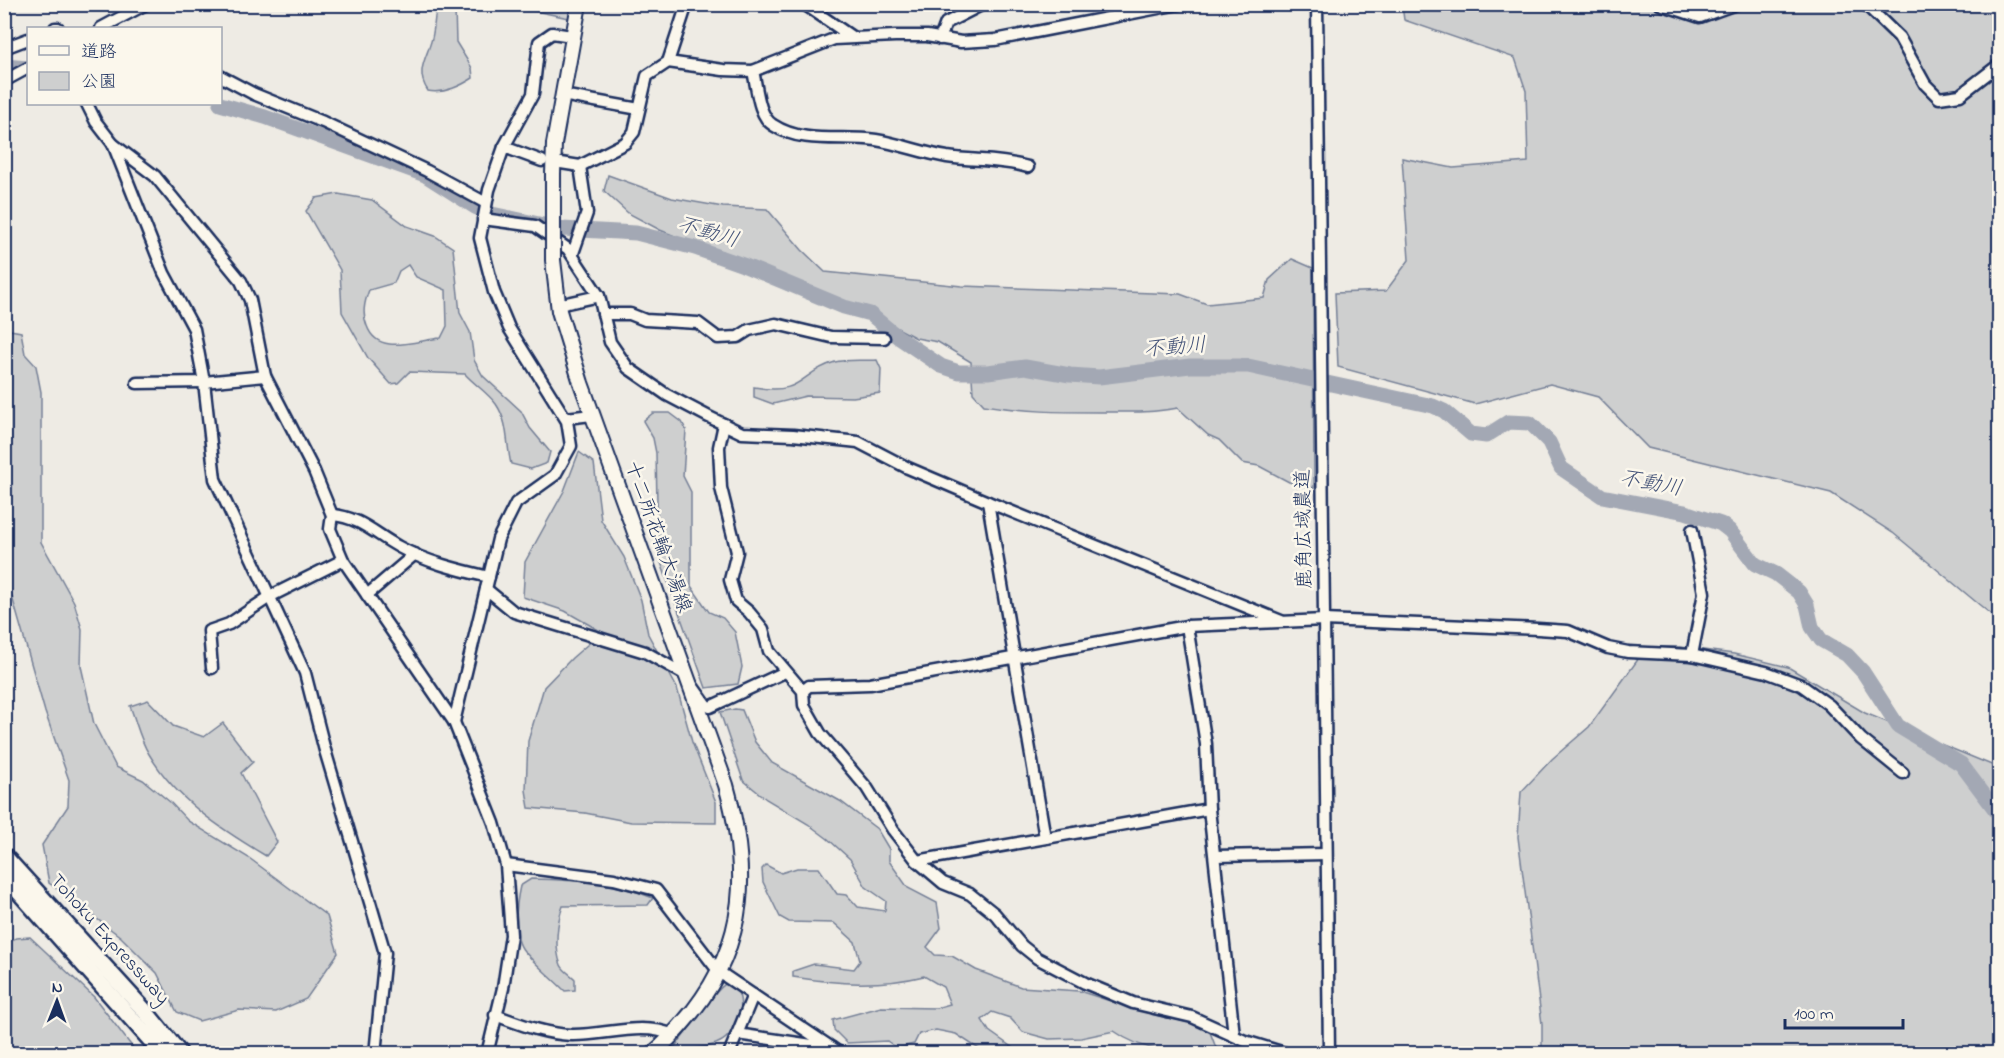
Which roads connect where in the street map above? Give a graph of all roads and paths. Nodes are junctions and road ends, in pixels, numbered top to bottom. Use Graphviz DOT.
graph roads {
  1 [pos="146,4"];
  2 [pos="579,4"];
  3 [pos="687,4"];
  4 [pos="804,4"];
  5 [pos="983,4"];
  6 [pos="1179,4"];
  7 [pos="1317,4"];
  8 [pos="1660,4"];
  9 [pos="1736,4"];
  10 [pos="1865,4"];
  11 [pos="1160,6"];
  12 [pos="103,27"];
  13 [pos="572,36"];
  14 [pos="852,37"];
  15 [pos="27,39"];
  16 [pos="940,39"];
  17 [pos="4,48"];
  18 [pos="668,62"];
  19 [pos="2000,64"];
  20 [pos="24,71"];
  21 [pos="753,71"];
  22 [pos="222,77"];
  23 [pos="4,81"];
  24 [pos="562,95"];
  25 [pos="88,105"];
  26 [pos="639,109"];
  27 [pos="113,144"];
  28 [pos="504,147"];
  29 [pos="542,161"];
  30 [pos="580,166"];
  31 [pos="1028,167"];
  32 [pos="557,169"];
  33 [pos="484,211"];
  34 [pos="573,253"];
  35 [pos="599,296"];
  36 [pos="558,305"];
  37 [pos="603,314"];
  38 [pos="884,338"];
  39 [pos="265,376"];
  40 [pos="204,382"];
  41 [pos="136,383"];
  42 [pos="592,415"];
  43 [pos="566,418"];
  44 [pos="724,424"];
  45 [pos="988,502"];
  46 [pos="332,515"];
  47 [pos="1692,530"];
  48 [pos="415,554"];
  49 [pos="343,560"];
  50 [pos="489,577"];
  51 [pos="486,589"];
  52 [pos="367,595"];
  53 [pos="271,596"];
  54 [pos="1324,620"];
  55 [pos="1287,623"];
  56 [pos="1187,626"];
  57 [pos="1692,655"];
  58 [pos="1013,659"];
  59 [pos="212,668"];
  60 [pos="786,672"];
  61 [pos="687,678"];
  62 [pos="803,691"];
  63 [pos="454,722"];
  64 [pos="1903,773"];
  65 [pos="1209,809"];
  66 [pos="1045,838"];
  67 [pos="1326,854"];
  68 [pos="4,856"];
  69 [pos="1215,856"];
  70 [pos="917,861"];
  71 [pos="506,865"];
  72 [pos="4,875"];
  73 [pos="719,972"];
  74 [pos="753,995"];
  75 [pos="495,1015"];
  76 [pos="737,1034"];
  77 [pos="673,1035"];
  78 [pos="1234,1035"];
  79 [pos="837,1051"];
  80 [pos="163,1053"];
  81 [pos="180,1053"];
  82 [pos="375,1053"];
  83 [pos="487,1053"];
  84 [pos="652,1053"];
  85 [pos="729,1053"];
  86 [pos="1288,1053"];
  87 [pos="1329,1053"];
  1 -- 12 [label="street"];
  2 -- 13 [label="main road, 十二所花輪大湯線"];
  3 -- 18 [label="street"];
  4 -- 14 [label="street"];
  5 -- 16 [label="street"];
  6 -- 11 [label="street"];
  7 -- 54 [label="street, 鹿角広域農道"];
  8 -- 9 [label="street"];
  10 -- 19 [label="street"];
  11 -- 16 [label="street"];
  13 -- 24 [label="main road, 十二所花輪大湯線"];
  13 -- 28 [label="street"];
  14 -- 16 [label="street"];
  14 -- 21 [label="street"];
  15 -- 17 [label="street"];
  18 -- 21 [label="street"];
  18 -- 26 [label="street"];
  20 -- 23 [label="street"];
  21 -- 31 [label="street"];
  22 -- 33 [label="street"];
  24 -- 26 [label="street"];
  24 -- 32 [label="main road, 十二所花輪大湯線"];
  25 -- 27 [label="street"];
  26 -- 30 [label="street"];
  27 -- 39 [label="street"];
  27 -- 40 [label="street"];
  28 -- 29 [label="street"];
  28 -- 33 [label="street"];
  30 -- 32 [label="street"];
  30 -- 34 [label="street"];
  32 -- 36 [label="main road, 十二所花輪大湯線, bridge"];
  33 -- 34 [label="street"];
  33 -- 43 [label="street"];
  34 -- 35 [label="street"];
  35 -- 36 [label="street"];
  35 -- 37 [label="street"];
  36 -- 42 [label="main road, 十二所花輪大湯線"];
  37 -- 38 [label="street"];
  37 -- 44 [label="street"];
  39 -- 40 [label="street"];
  39 -- 46 [label="street"];
  40 -- 41 [label="street"];
  40 -- 53 [label="street"];
  42 -- 43 [label="street"];
  42 -- 61 [label="main road, 十二所花輪大湯線"];
  43 -- 50 [label="street"];
  44 -- 45 [label="street"];
  44 -- 60 [label="street"];
  45 -- 55 [label="street"];
  45 -- 58 [label="street"];
  46 -- 48 [label="street"];
  46 -- 49 [label="street"];
  47 -- 57 [label="street"];
  48 -- 50 [label="street"];
  48 -- 52 [label="street"];
  49 -- 52 [label="street"];
  49 -- 53 [label="street"];
  50 -- 51 [label="street"];
  51 -- 61 [label="street"];
  51 -- 63 [label="street"];
  52 -- 63 [label="street"];
  53 -- 59 [label="street"];
  53 -- 82 [label="street"];
  54 -- 55 [label="street"];
  54 -- 57 [label="street"];
  54 -- 67 [label="street, 鹿角広域農道"];
  55 -- 56 [label="street"];
  56 -- 58 [label="street"];
  56 -- 65 [label="street"];
  57 -- 64 [label="street"];
  58 -- 62 [label="street"];
  58 -- 66 [label="street"];
  60 -- 61 [label="street"];
  60 -- 62 [label="street"];
  61 -- 73 [label="main road, 十二所花輪大湯線"];
  62 -- 70 [label="street"];
  63 -- 71 [label="street"];
  65 -- 66 [label="street"];
  65 -- 69 [label="street"];
  66 -- 70 [label="street"];
  67 -- 69 [label="street"];
  67 -- 87 [label="street, 鹿角広域農道"];
  68 -- 81 [label="highway, Tohoku Expressway"];
  69 -- 78 [label="street"];
  70 -- 78 [label="street"];
  71 -- 73 [label="street"];
  71 -- 75 [label="street"];
  72 -- 80 [label="highway, Tohoku Expressway"];
  73 -- 74 [label="street"];
  73 -- 77 [label="main road, 十二所花輪大湯線"];
  74 -- 76 [label="street"];
  74 -- 79 [label="street"];
  75 -- 77 [label="street"];
  75 -- 83 [label="street"];
  76 -- 79 [label="street"];
  76 -- 85 [label="street"];
  77 -- 84 [label="main road, 十二所花輪大湯線"];
  78 -- 86 [label="street"];
}
